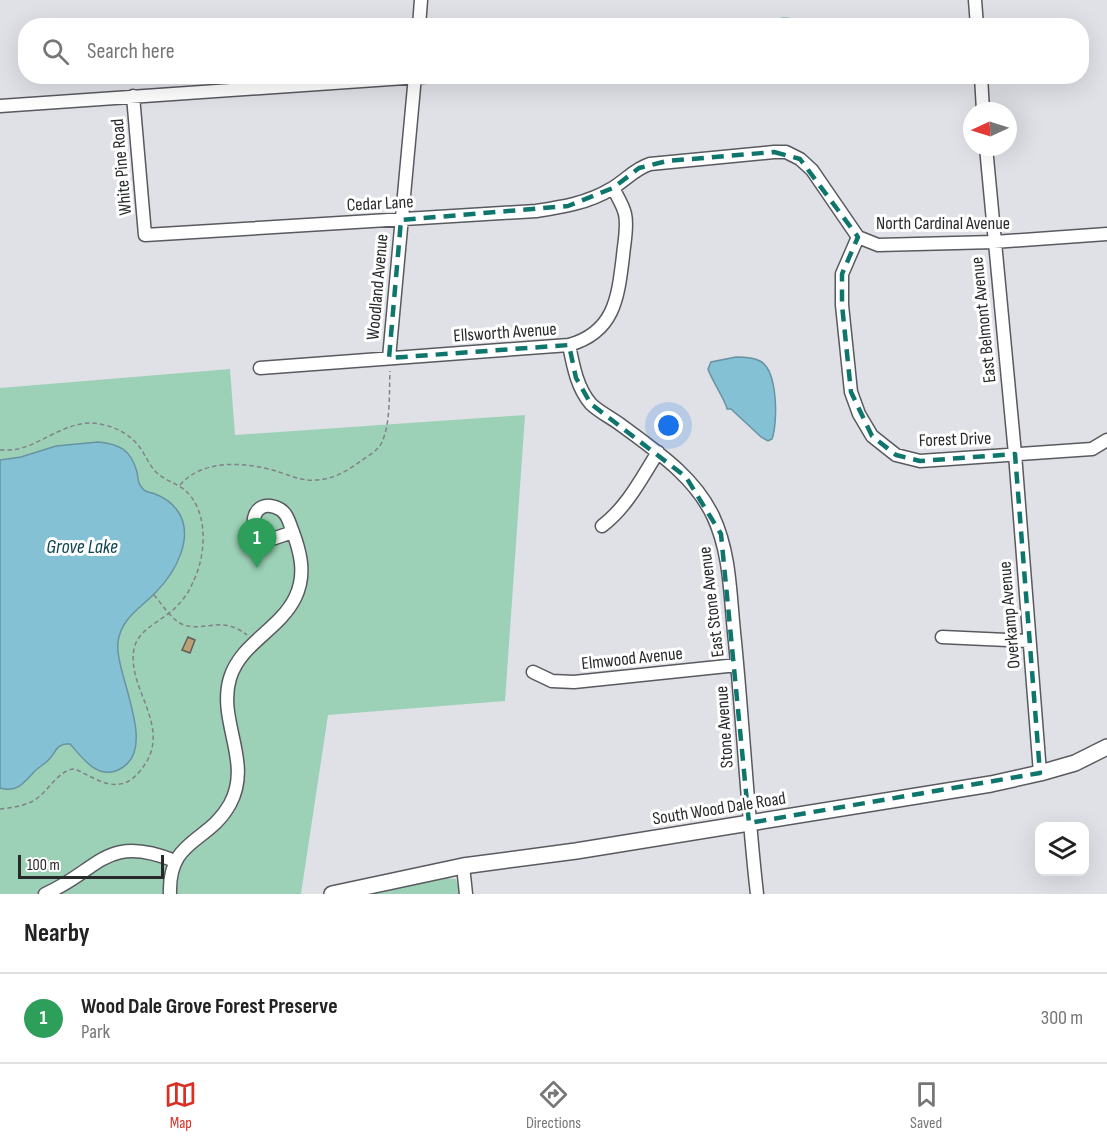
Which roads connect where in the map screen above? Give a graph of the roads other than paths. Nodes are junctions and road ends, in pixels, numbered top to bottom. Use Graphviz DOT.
graph roads {
  1 [pos="421,0"];
  2 [pos="975,0"];
  3 [pos="420,18"];
  4 [pos="976,18"];
  5 [pos="311,84"];
  6 [pos="414,84"];
  7 [pos="981,84"];
  8 [pos="133,96"];
  9 [pos="982,102"];
  10 [pos="0,106"];
  11 [pos="987,156"];
  12 [pos="613,188"];
  13 [pos="401,220"];
  14 [pos="1107,234"];
  15 [pos="145,235"];
  16 [pos="858,237"];
  17 [pos="994,242"];
  18 [pos="569,345"];
  19 [pos="389,358"];
  20 [pos="260,368"];
  21 [pos="1107,440"];
  22 [pos="658,452"];
  23 [pos="1015,454"];
  24 [pos="602,526"];
  25 [pos="293,532"];
  26 [pos="942,637"];
  27 [pos="1029,641"];
  28 [pos="737,665"];
  29 [pos="533,672"];
  30 [pos="1107,747"];
  31 [pos="1040,773"];
  32 [pos="749,823"];
  33 [pos="175,861"];
  34 [pos="463,866"];
  35 [pos="45,894"];
  36 [pos="170,894"];
  37 [pos="332,894"];
  38 [pos="466,894"];
  39 [pos="757,894"];
  1 -- 3 [label="street"];
  2 -- 4 [label="street"];
  5 -- 8 [label="street"];
  6 -- 13 [label="street, Woodland Avenue"];
  7 -- 9 [label="street"];
  8 -- 10 [label="street"];
  8 -- 15 [label="street, White Pine Road"];
  11 -- 17 [label="street, East Belmont Avenue"];
  12 -- 13 [label="street, Cedar Lane"];
  12 -- 16 [label="street, North Cardinal Avenue"];
  12 -- 18 [label="street, Ellsworth Avenue"];
  13 -- 15 [label="street, Cedar Lane"];
  13 -- 19 [label="street, Woodland Avenue"];
  14 -- 17 [label="street, North Cardinal Avenue"];
  16 -- 17 [label="street, North Cardinal Avenue"];
  16 -- 23 [label="street, Forest Drive"];
  17 -- 23 [label="street, East Belmont Avenue"];
  18 -- 19 [label="street, Ellsworth Avenue"];
  18 -- 22 [label="street, East Stone Avenue"];
  19 -- 20 [label="street, Ellsworth Avenue"];
  21 -- 23 [label="street, Forest Drive"];
  22 -- 24 [label="street"];
  22 -- 28 [label="street, East Stone Avenue"];
  23 -- 27 [label="street, Overkamp Avenue"];
  25 -- 33 [label="street"];
  26 -- 27 [label="street"];
  27 -- 31 [label="street, Overkamp Avenue"];
  28 -- 29 [label="street, Elmwood Avenue"];
  28 -- 32 [label="street, Stone Avenue"];
  30 -- 31 [label="main road, South Wood Dale Road"];
  31 -- 32 [label="main road, South Wood Dale Road"];
  32 -- 34 [label="main road, South Wood Dale Road"];
  32 -- 39 [label="street, Stone Avenue"];
  33 -- 35 [label="street"];
  33 -- 36 [label="street"];
  34 -- 37 [label="main road, South Wood Dale Road"];
  34 -- 38 [label="street"];
}
